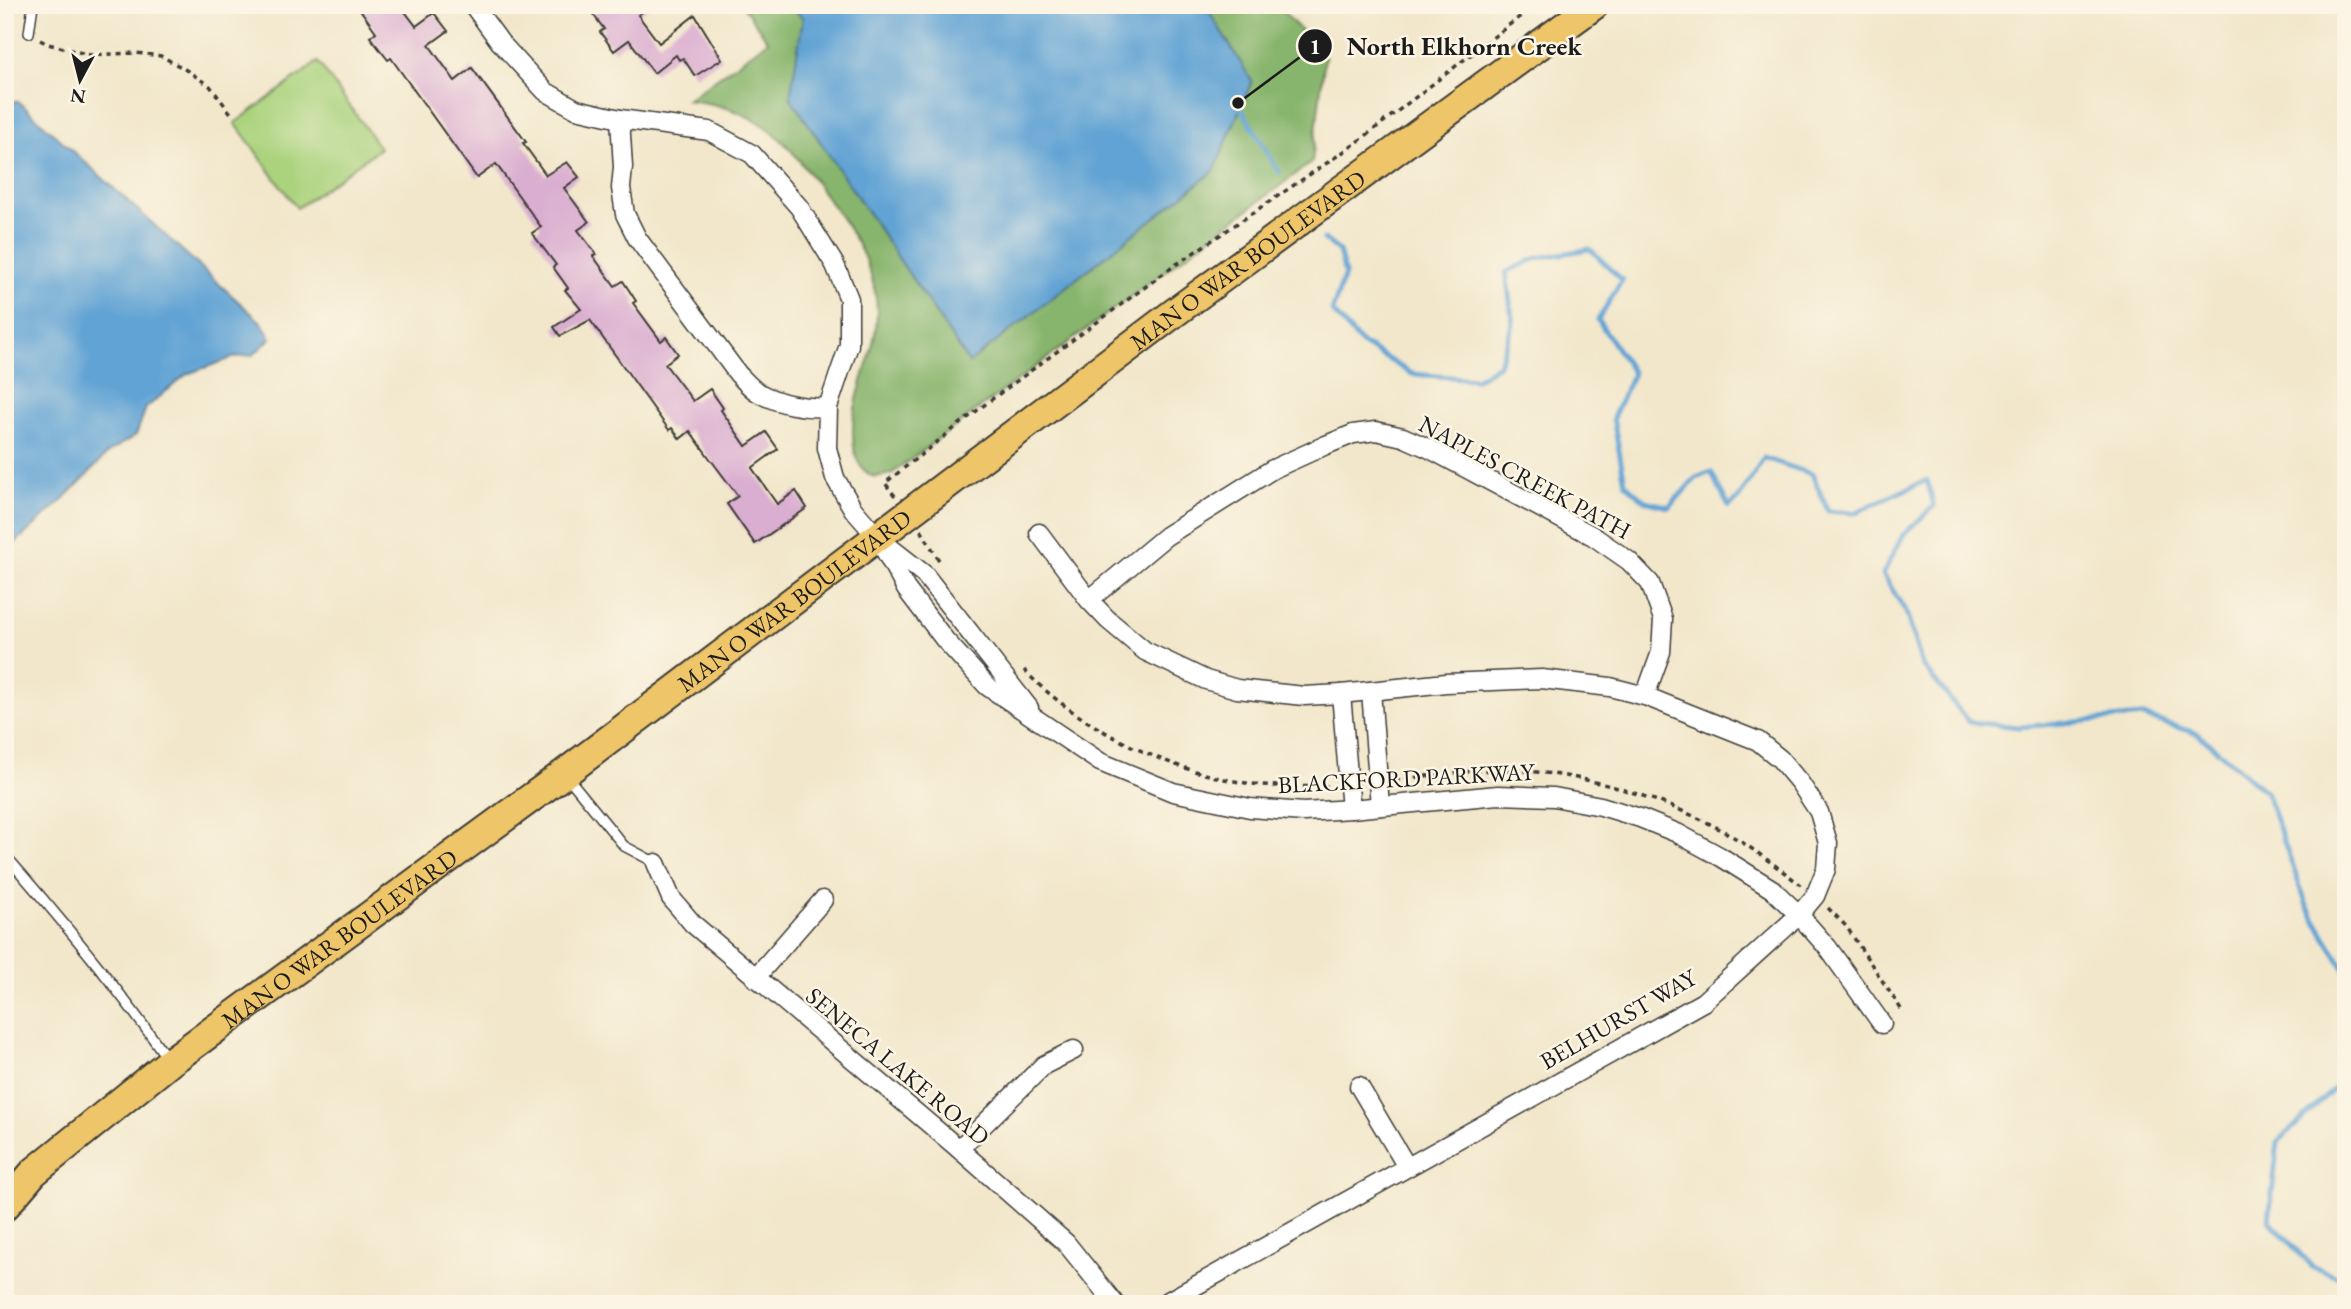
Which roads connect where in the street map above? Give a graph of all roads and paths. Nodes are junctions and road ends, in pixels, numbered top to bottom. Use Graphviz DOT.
graph roads {
  1 [pos="33,5"];
  2 [pos="473,5"];
  3 [pos="1594,5"];
  4 [pos="1534,6"];
  5 [pos="29,33"];
  6 [pos="233,116"];
  7 [pos="620,119"];
  8 [pos="828,407"];
  9 [pos="909,514"];
  10 [pos="1039,533"];
  11 [pos="878,538"];
  12 [pos="946,571"];
  13 [pos="1089,600"];
  14 [pos="1015,661"];
  15 [pos="1371,691"];
  16 [pos="1341,694"];
  17 [pos="1645,696"];
  18 [pos="1036,718"];
  19 [pos="565,773"];
  20 [pos="1378,783"];
  21 [pos="1349,786"];
  22 [pos="1380,806"];
  23 [pos="1351,809"];
  24 [pos="5,855"];
  25 [pos="656,863"];
  26 [pos="1815,897"];
  27 [pos="823,900"];
  28 [pos="1799,915"];
  29 [pos="755,978"];
  30 [pos="1903,1012"];
  31 [pos="1882,1024"];
  32 [pos="1074,1050"];
  33 [pos="170,1062"];
  34 [pos="1359,1086"];
  35 [pos="959,1149"];
  36 [pos="1407,1167"];
  37 [pos="5,1206"];
  38 [pos="1115,1304"];
  39 [pos="1163,1304"];
  1 -- 5 [label="lane"];
  2 -- 7 [label="street, BLACKFORD PARKWAY"];
  3 -- 9 [label="main road, MAN O WAR BOULEVARD"];
  4 -- 9 [label="path"];
  5 -- 6 [label="path"];
  7 -- 8 [label="street"];
  7 -- 8 [label="street, BLACKFORD PARKWAY"];
  8 -- 11 [label="street, BLACKFORD PARKWAY"];
  9 -- 11 [label="main road, MAN O WAR BOULEVARD"];
  9 -- 12 [label="path"];
  10 -- 13 [label="street, BELHURST WAY"];
  11 -- 18 [label="street, BLACKFORD PARKWAY"];
  11 -- 18 [label="street, BLACKFORD PARKWAY"];
  11 -- 19 [label="main road, MAN O WAR BOULEVARD"];
  13 -- 16 [label="street, BELHURST WAY"];
  13 -- 17 [label="street, NAPLES CREEK PATH"];
  14 -- 21 [label="path"];
  15 -- 16 [label="street, BELHURST WAY"];
  15 -- 17 [label="street, BELHURST WAY"];
  15 -- 20 [label="street"];
  16 -- 21 [label="street"];
  17 -- 26 [label="street, BELHURST WAY"];
  18 -- 23 [label="street, BLACKFORD PARKWAY"];
  19 -- 25 [label="lane"];
  19 -- 33 [label="main road, MAN O WAR BOULEVARD"];
  20 -- 22 [label="street"];
  20 -- 26 [label="path"];
  21 -- 23 [label="street"];
  22 -- 23 [label="street, BLACKFORD PARKWAY"];
  22 -- 28 [label="street, BLACKFORD PARKWAY"];
  24 -- 33 [label="lane"];
  25 -- 29 [label="street, SENECA LAKE ROAD"];
  26 -- 28 [label="street, BELHURST WAY"];
  26 -- 30 [label="path"];
  27 -- 29 [label="street"];
  28 -- 31 [label="street, BLACKFORD PARKWAY"];
  28 -- 36 [label="street, BELHURST WAY"];
  29 -- 35 [label="street, SENECA LAKE ROAD"];
  32 -- 35 [label="street"];
  33 -- 37 [label="main road, MAN O WAR BOULEVARD"];
  34 -- 36 [label="street"];
  35 -- 38 [label="street, SENECA LAKE ROAD"];
  36 -- 39 [label="street, BELHURST WAY"];
}
